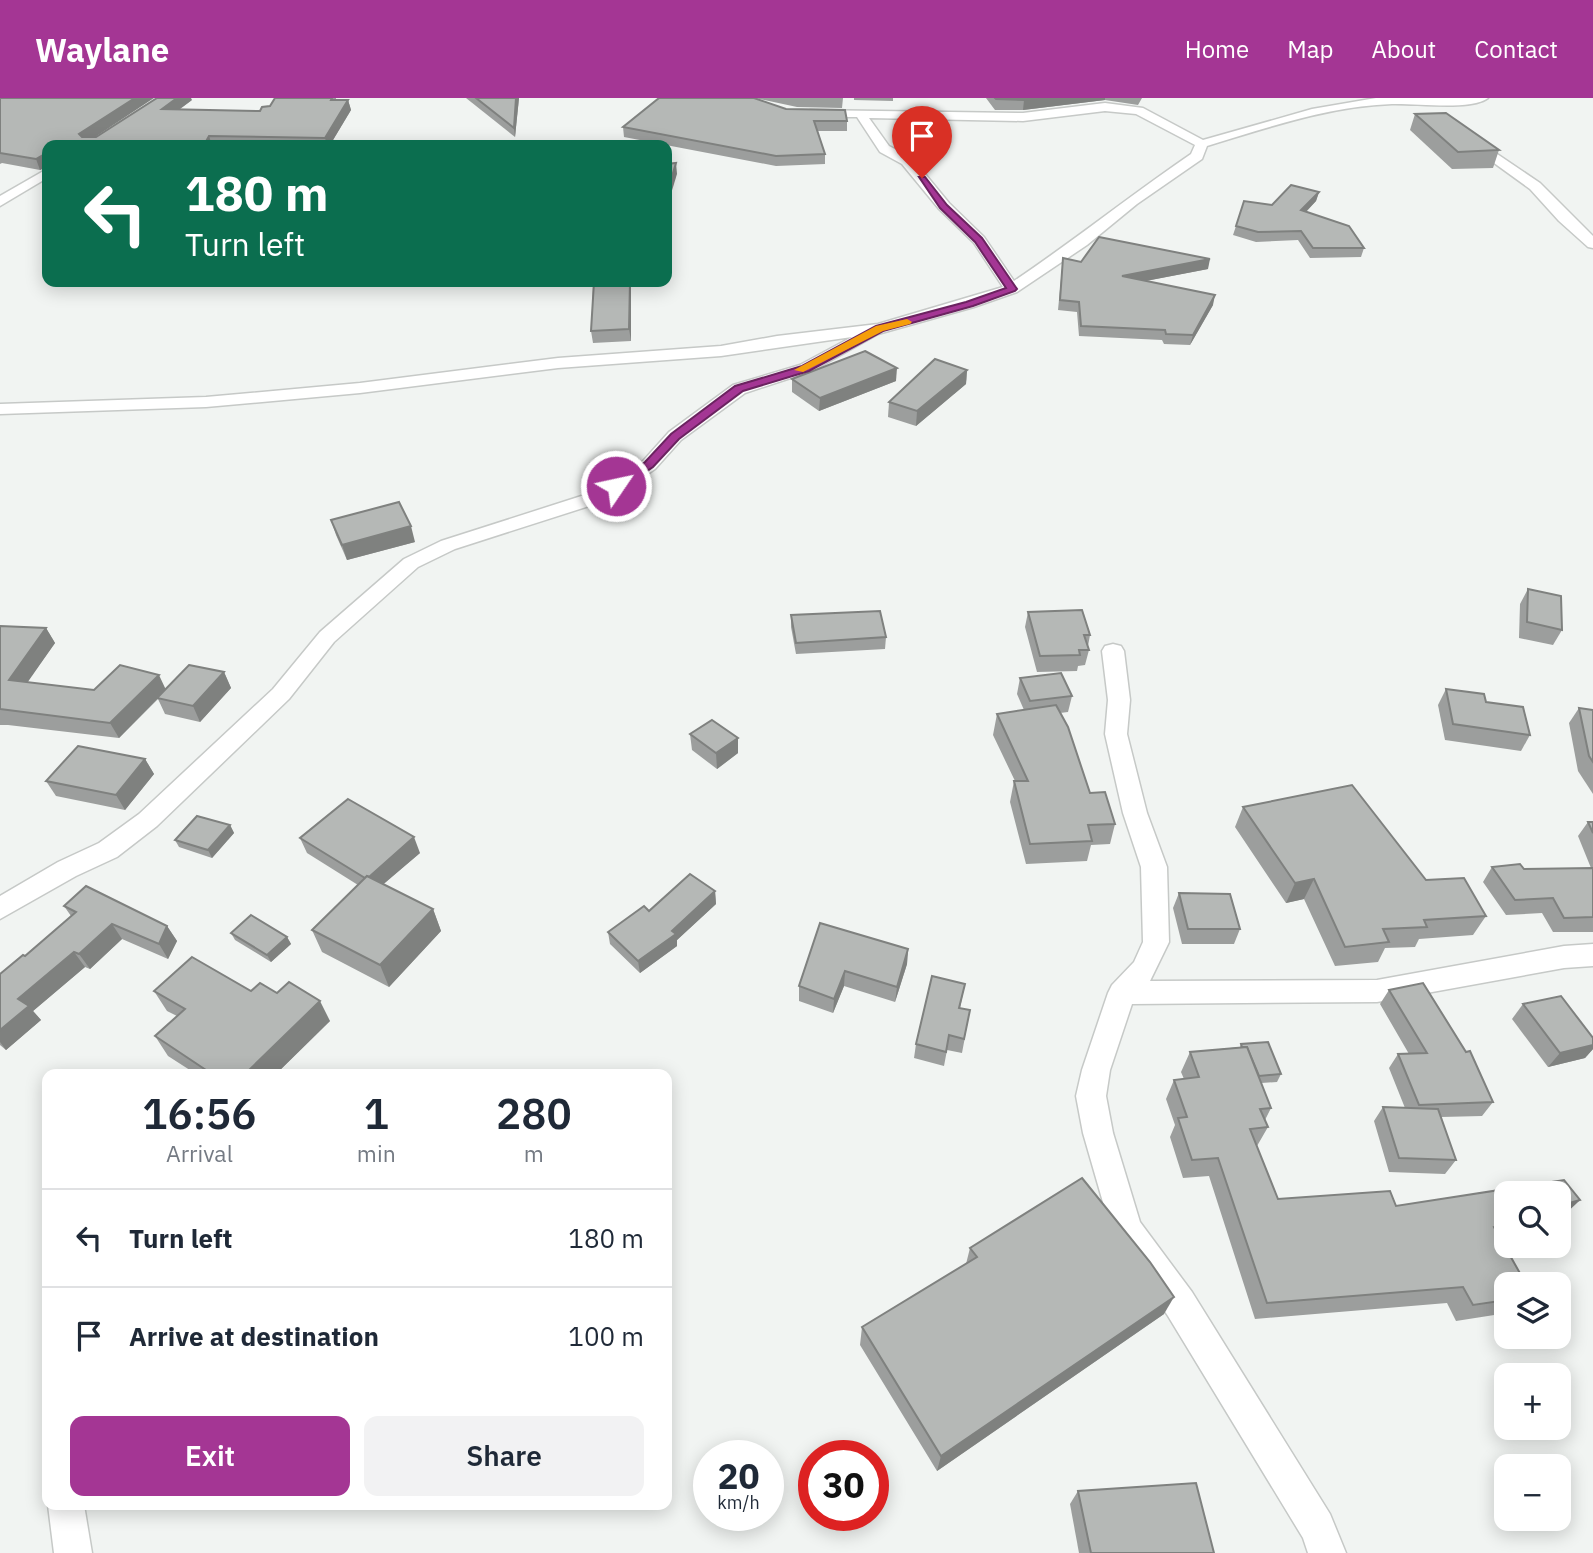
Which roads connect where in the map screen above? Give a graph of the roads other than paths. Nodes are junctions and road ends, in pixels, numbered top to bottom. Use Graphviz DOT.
graph roads {
  1 [pos="1422,98"];
  2 [pos="1482,98"];
  3 [pos="796,113"];
  4 [pos="860,113"];
  5 [pos="1436,117"];
  6 [pos="1455,130"];
  7 [pos="1202,144"];
  8 [pos="42,176"];
  9 [pos="0,202"];
  10 [pos="1593,244"];
  11 [pos="1012,289"];
  12 [pos="879,329"];
  13 [pos="0,409"];
  14 [pos="1113,651"];
  15 [pos="0,909"];
  16 [pos="1593,955"];
  17 [pos="1122,993"];
  18 [pos="67,1510"];
  19 [pos="73,1553"];
  20 [pos="1326,1553"];
  1 -- 2 [label="street"];
  1 -- 5 [label="street"];
  1 -- 7 [label="street"];
  3 -- 4 [label="street"];
  4 -- 7 [label="street"];
  4 -- 11 [label="street"];
  6 -- 10 [label="street"];
  7 -- 11 [label="street"];
  8 -- 9 [label="street"];
  11 -- 12 [label="street"];
  12 -- 13 [label="street"];
  12 -- 15 [label="street"];
  14 -- 17 [label="street"];
  16 -- 17 [label="street"];
  17 -- 20 [label="street"];
  18 -- 19 [label="street"];
}
